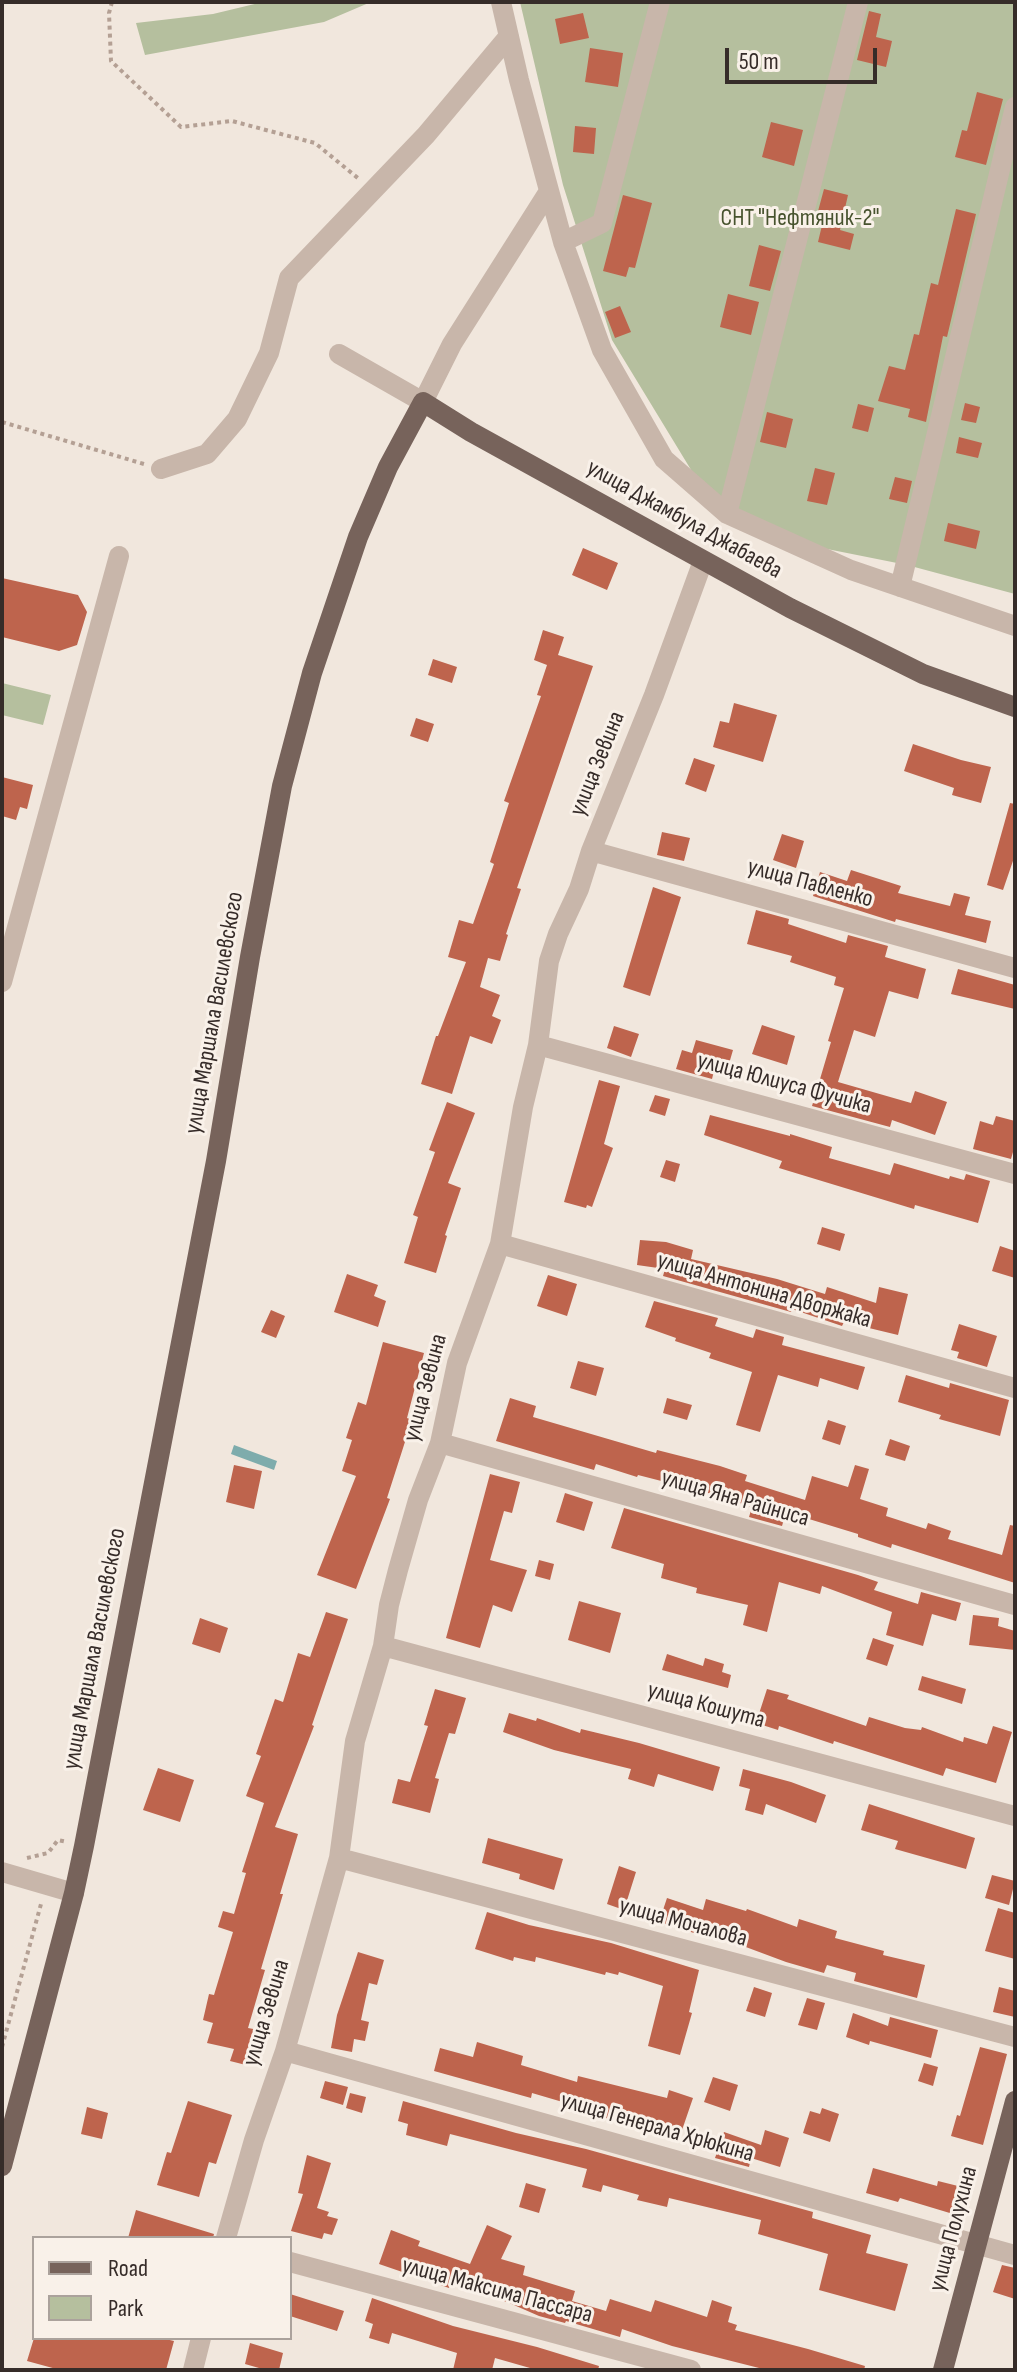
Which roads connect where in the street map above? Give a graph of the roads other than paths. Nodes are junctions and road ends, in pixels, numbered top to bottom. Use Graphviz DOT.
graph roads {
  1 [pos="501,2"];
  2 [pos="660,2"];
  3 [pos="858,2"];
  4 [pos="509,36"];
  5 [pos="1015,107"];
  6 [pos="549,191"];
  7 [pos="563,242"];
  8 [pos="339,354"];
  9 [pos="423,402"];
  10 [pos="161,469"];
  11 [pos="727,514"];
  12 [pos="119,556"];
  13 [pos="703,561"];
  14 [pos="900,587"];
  15 [pos="1015,626"];
  16 [pos="1015,707"];
  17 [pos="591,851"];
  18 [pos="1015,968"];
  19 [pos="2,982"];
  20 [pos="538,1045"];
  21 [pos="1015,1174"];
  22 [pos="500,1244"];
  23 [pos="1015,1388"];
  24 [pos="440,1443"];
  25 [pos="1015,1605"];
  26 [pos="383,1646"];
  27 [pos="1015,1816"];
  28 [pos="339,1858"];
  29 [pos="2,1872"];
  30 [pos="74,1893"];
  31 [pos="1015,2037"];
  32 [pos="285,2051"];
  33 [pos="1015,2101"];
  34 [pos="2,2166"];
  35 [pos="227,2236"];
  36 [pos="976,2244"];
  37 [pos="1015,2255"];
  38 [pos="292,2263"];
  39 [pos="200,2340"];
  40 [pos="193,2370"];
  41 [pos="691,2370"];
  42 [pos="943,2370"];
  1 -- 4 [label="street, улица Джамбула Джабаева"];
  2 -- 7 [label="street"];
  3 -- 11 [label="street"];
  4 -- 6 [label="street, улица Джамбула Джабаева"];
  4 -- 10 [label="street"];
  5 -- 14 [label="street"];
  6 -- 7 [label="street, улица Джамбула Джабаева"];
  6 -- 9 [label="street, улица Маршала Василевского"];
  7 -- 11 [label="street, улица Джамбула Джабаева"];
  8 -- 9 [label="street, улица Джамбула Джабаева"];
  9 -- 13 [label="main road, улица Джамбула Джабаева"];
  9 -- 30 [label="main road, улица Маршала Василевского"];
  11 -- 14 [label="street, улица Джамбула Джабаева"];
  12 -- 19 [label="street"];
  13 -- 16 [label="main road, улица Джамбула Джабаева"];
  13 -- 17 [label="street, улица Зевина"];
  14 -- 15 [label="street, улица Джамбула Джабаева"];
  17 -- 18 [label="street, улица Павленко"];
  17 -- 20 [label="street, улица Зевина"];
  20 -- 21 [label="street, улица Юлиуса Фучика"];
  20 -- 22 [label="street, улица Зевина"];
  22 -- 23 [label="street, улица Антонина Дворжака"];
  22 -- 24 [label="street, улица Зевина"];
  24 -- 25 [label="street, улица Яна Райниса"];
  24 -- 26 [label="street, улица Зевина"];
  26 -- 27 [label="street, улица Кошута"];
  26 -- 28 [label="street, улица Зевина"];
  28 -- 31 [label="street, улица Мочалова"];
  28 -- 32 [label="street, улица Зевина"];
  29 -- 30 [label="street"];
  30 -- 34 [label="main road, улица Маршала Василевского"];
  32 -- 35 [label="street, улица Зевина"];
  32 -- 36 [label="street, улица Генерала Хрюкина"];
  33 -- 36 [label="main road, улица Полухина"];
  36 -- 37 [label="street, улица Генерала Хрюкина"];
  36 -- 42 [label="main road, улица Полухина"];
  38 -- 41 [label="street, улица Максима Пассара"];
  39 -- 40 [label="street"];
}
